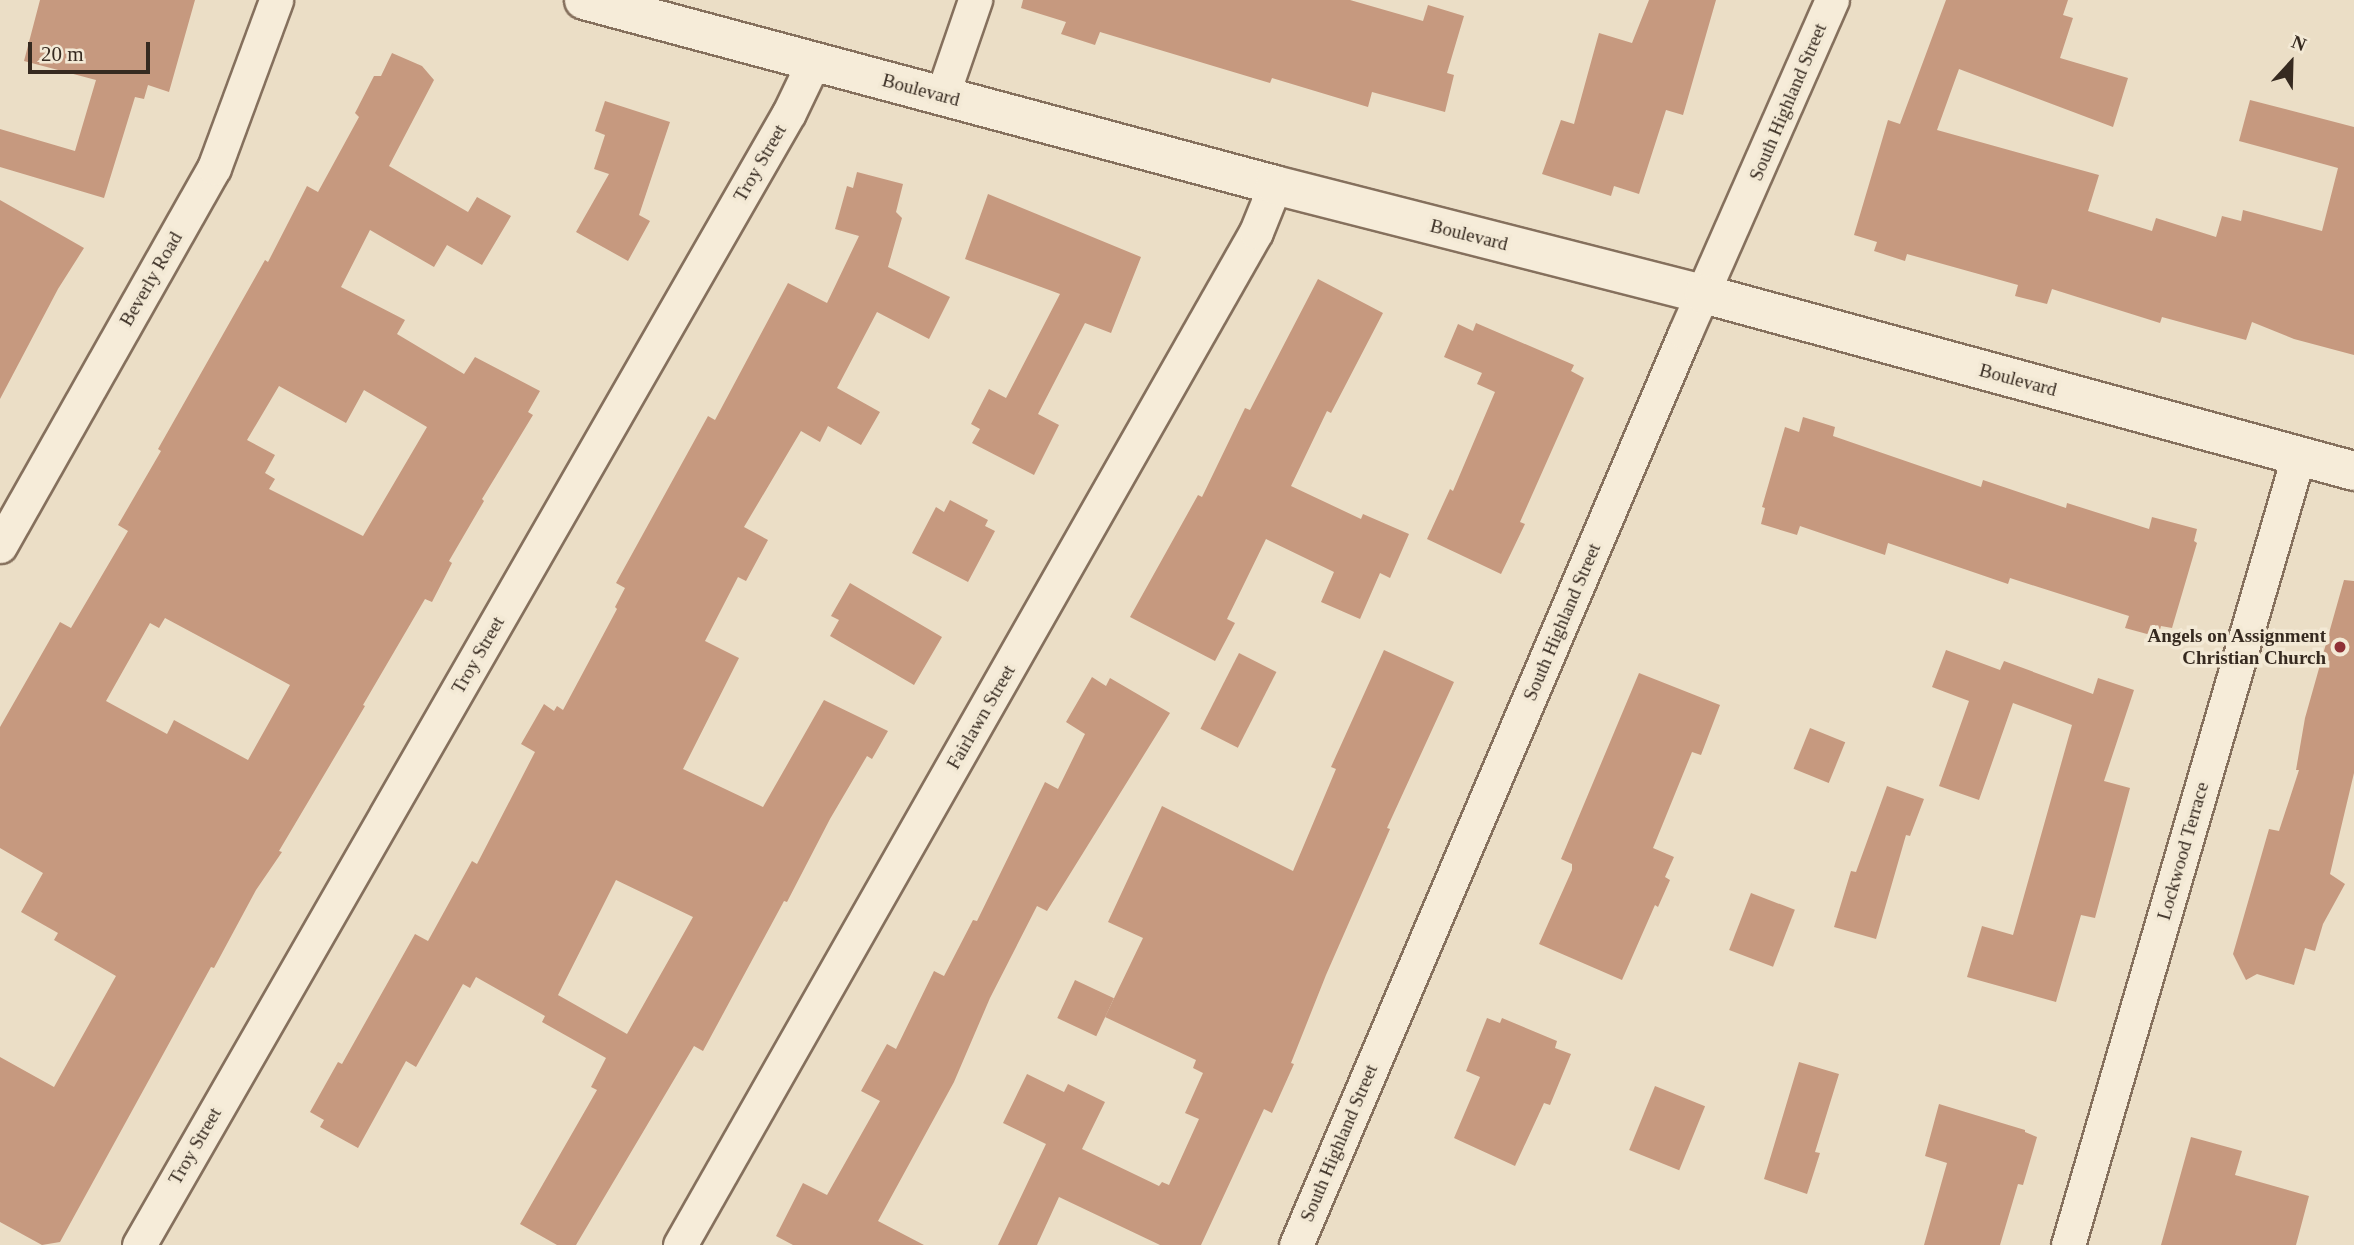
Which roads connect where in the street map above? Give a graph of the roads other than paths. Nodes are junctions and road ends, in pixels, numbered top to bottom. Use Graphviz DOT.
graph roads {
  1 [pos="276,0"];
  2 [pos="584,0"];
  3 [pos="975,0"];
  4 [pos="1832,0"];
  5 [pos="813,63"];
  6 [pos="942,96"];
  7 [pos="1275,186"];
  8 [pos="1704,294"];
  9 [pos="2298,457"];
  10 [pos="2354,471"];
  11 [pos="0,546"];
  12 [pos="139,1245"];
  13 [pos="680,1245"];
  14 [pos="1296,1245"];
  15 [pos="2068,1245"];
  1 -- 11 [label="street, Beverly Road"];
  2 -- 5 [label="main road, Boulevard"];
  3 -- 6 [label="street"];
  4 -- 8 [label="street, South Highland Street"];
  5 -- 6 [label="main road, Boulevard"];
  5 -- 12 [label="street, Troy Street"];
  6 -- 7 [label="main road, Boulevard"];
  7 -- 8 [label="main road, Boulevard"];
  7 -- 13 [label="street, Fairlawn Street"];
  8 -- 9 [label="main road, Boulevard"];
  8 -- 14 [label="street, South Highland Street"];
  9 -- 10 [label="main road, Boulevard"];
  9 -- 15 [label="street, Lockwood Terrace"];
}
